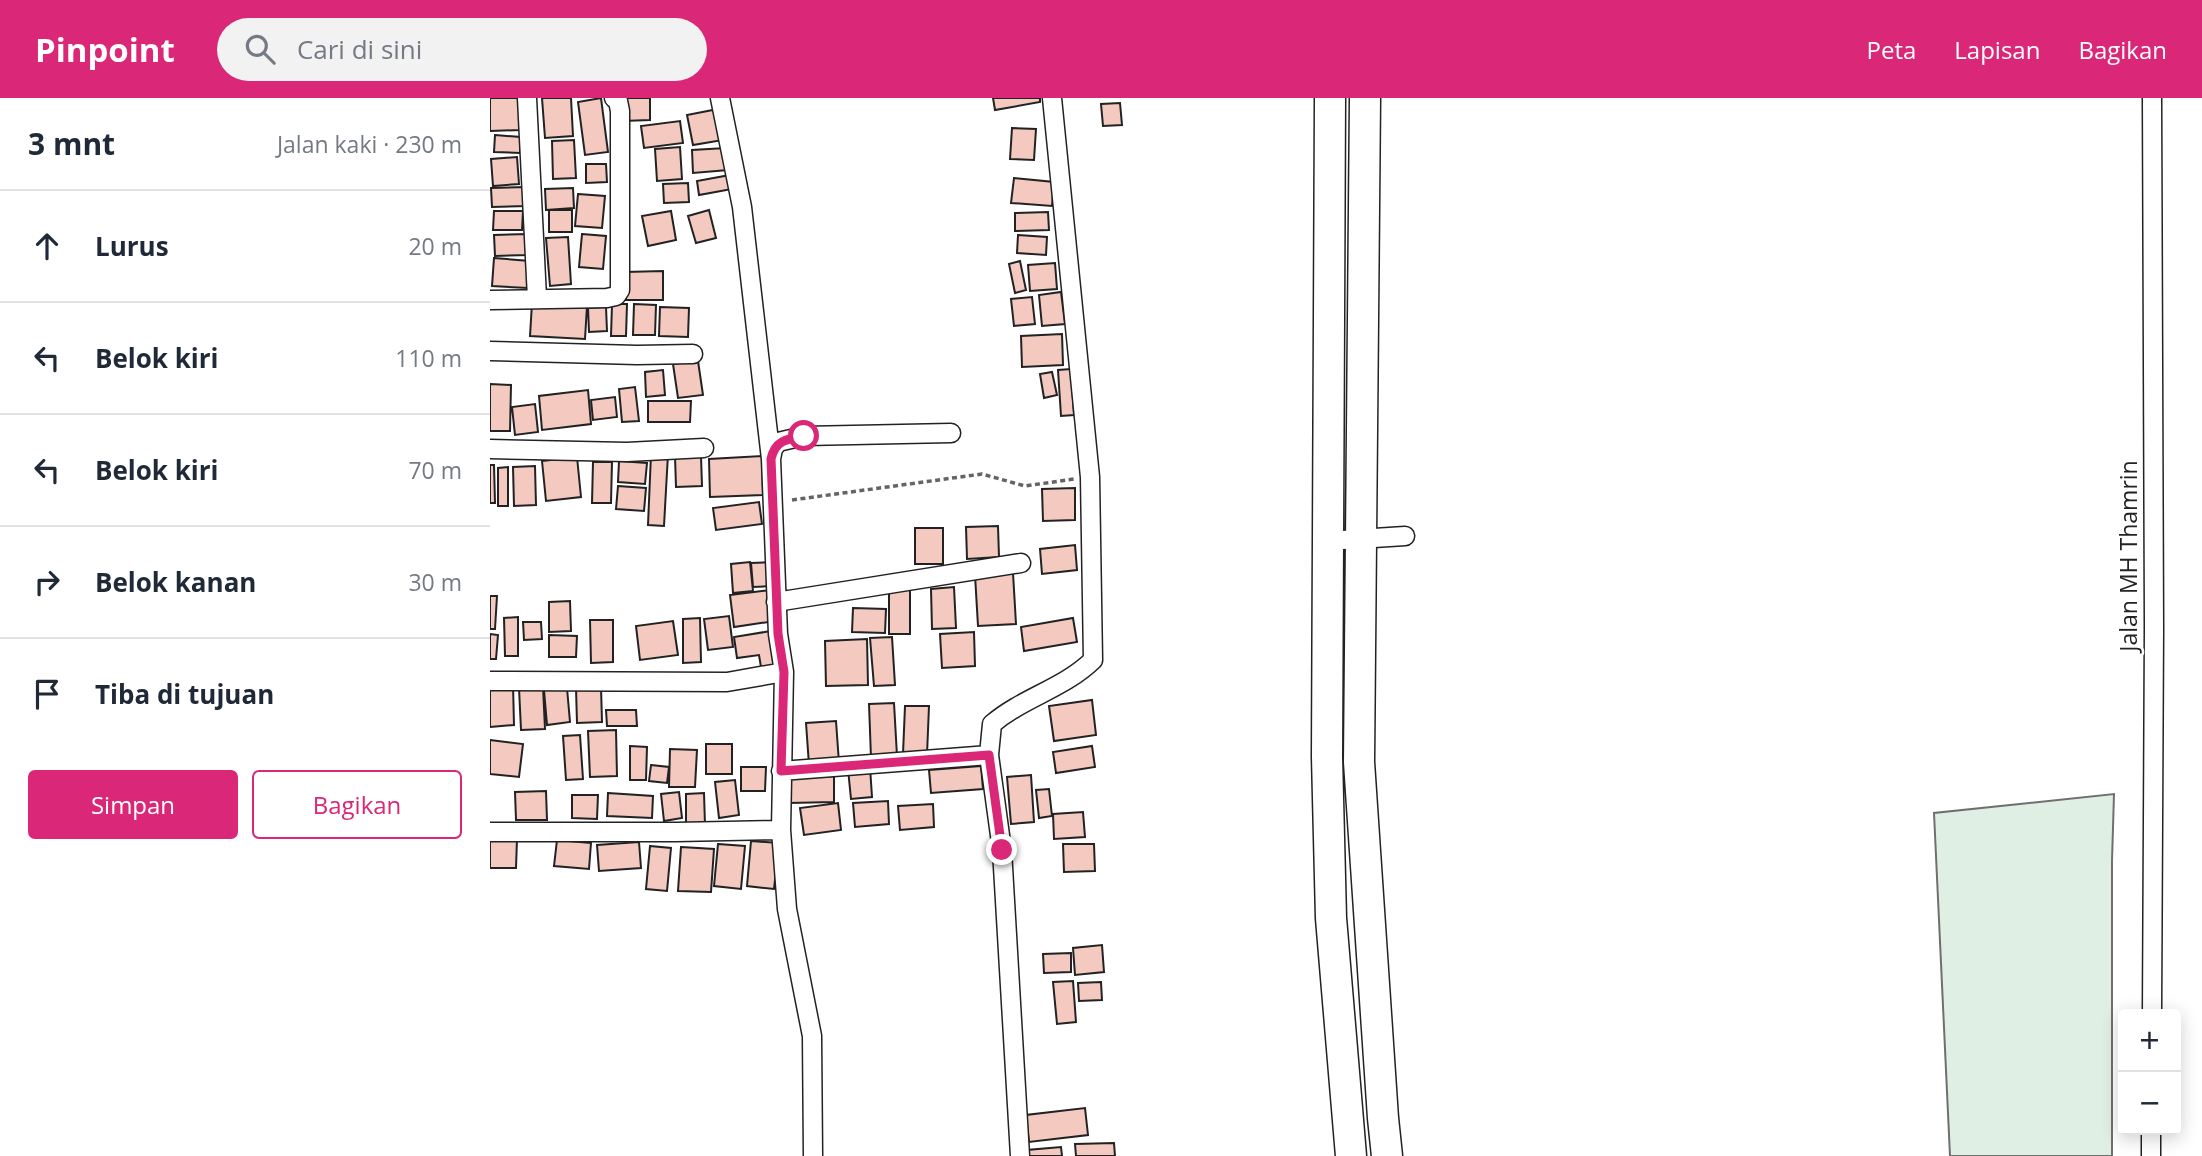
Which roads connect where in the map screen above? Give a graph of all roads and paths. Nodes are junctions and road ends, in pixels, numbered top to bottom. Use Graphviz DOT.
graph roads {
  1 [pos="527,98"];
  2 [pos="614,98"];
  3 [pos="720,98"];
  4 [pos="1052,98"];
  5 [pos="1330,98"];
  6 [pos="1365,98"];
  7 [pos="2152,98"];
  8 [pos="537,298"];
  9 [pos="490,300"];
  10 [pos="490,351"];
  11 [pos="693,354"];
  12 [pos="951,433"];
  13 [pos="490,449"];
  14 [pos="704,449"];
  15 [pos="771,459"];
  16 [pos="1090,477"];
  17 [pos="772,502"];
  18 [pos="1405,536"];
  19 [pos="1361,539"];
  20 [pos="1327,541"];
  21 [pos="1021,563"];
  22 [pos="776,602"];
  23 [pos="784,672"];
  24 [pos="490,681"];
  25 [pos="989,755"];
  26 [pos="781,771"];
  27 [pos="781,830"];
  28 [pos="490,832"];
  29 [pos="2152,1009"];
  30 [pos="2151,1135"];
  31 [pos="813,1156"];
  32 [pos="1020,1156"];
  33 [pos="1351,1156"];
  34 [pos="1387,1156"];
  35 [pos="2151,1156"];
  1 -- 8 [label="street"];
  2 -- 8 [label="street"];
  3 -- 15 [label="street"];
  4 -- 16 [label="street"];
  5 -- 20 [label="highway"];
  6 -- 19 [label="highway"];
  7 -- 29 [label="street, Jalan MH Thamrin"];
  8 -- 9 [label="street"];
  10 -- 11 [label="street"];
  12 -- 15 [label="street"];
  13 -- 14 [label="street"];
  15 -- 17 [label="street"];
  16 -- 17 [label="path"];
  16 -- 25 [label="street"];
  17 -- 22 [label="street"];
  18 -- 19 [label="street"];
  19 -- 20 [label="street"];
  19 -- 34 [label="highway"];
  20 -- 33 [label="highway"];
  21 -- 22 [label="street"];
  22 -- 23 [label="street"];
  23 -- 24 [label="street"];
  23 -- 26 [label="street"];
  25 -- 26 [label="street"];
  25 -- 32 [label="street"];
  26 -- 27 [label="street"];
  27 -- 28 [label="street"];
  27 -- 31 [label="street"];
  30 -- 35 [label="street"];
}
